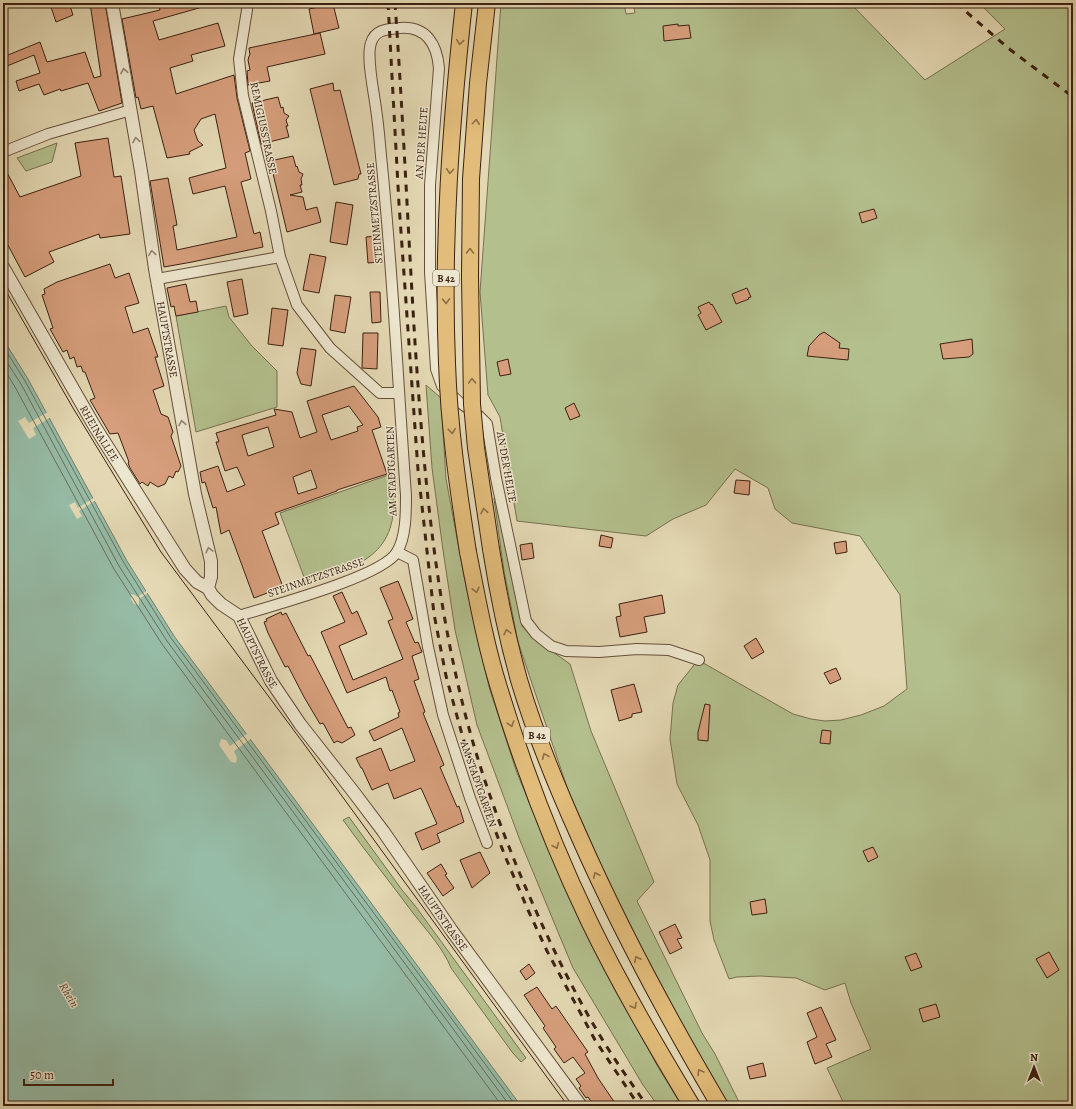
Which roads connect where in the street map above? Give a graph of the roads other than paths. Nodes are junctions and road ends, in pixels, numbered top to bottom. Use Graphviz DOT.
graph roads {
  1 [pos="112,3"];
  2 [pos="247,3"];
  3 [pos="464,3"];
  4 [pos="487,3"];
  5 [pos="376,34"];
  6 [pos="131,110"];
  7 [pos="3,152"];
  8 [pos="280,257"];
  9 [pos="3,267"];
  10 [pos="157,279"];
  11 [pos="399,392"];
  12 [pos="397,552"];
  13 [pos="208,588"];
  14 [pos="239,616"];
  15 [pos="699,660"];
  16 [pos="486,843"];
  17 [pos="580,1106"];
  18 [pos="692,1106"];
  19 [pos="720,1106"];
  6 -- 1 [label="street, HAUPTSTRASSE, one-way"];
  2 -- 8 [label="street, REMIGIUSSTRASSE"];
  3 -- 18 [label="highway, B 42, one-way, bridge"];
  19 -- 4 [label="highway, B 42, one-way, bridge"];
  5 -- 11 [label="street, STEINMETZSTRASSE"];
  5 -- 15 [label="street, AN DER HELTE"];
  6 -- 7 [label="street"];
  10 -- 6 [label="street, HAUPTSTRASSE, one-way"];
  8 -- 10 [label="street"];
  8 -- 11 [label="street"];
  9 -- 13 [label="street, RHEINALLEE"];
  13 -- 10 [label="street, HAUPTSTRASSE, one-way"];
  11 -- 12 [label="street, AM STADTGARTEN"];
  12 -- 14 [label="street, STEINMETZSTRASSE"];
  12 -- 16 [label="street, AM STADTGARTEN"];
  13 -- 14 [label="street, HAUPTSTRASSE"];
  14 -- 17 [label="street, HAUPTSTRASSE"];
}
